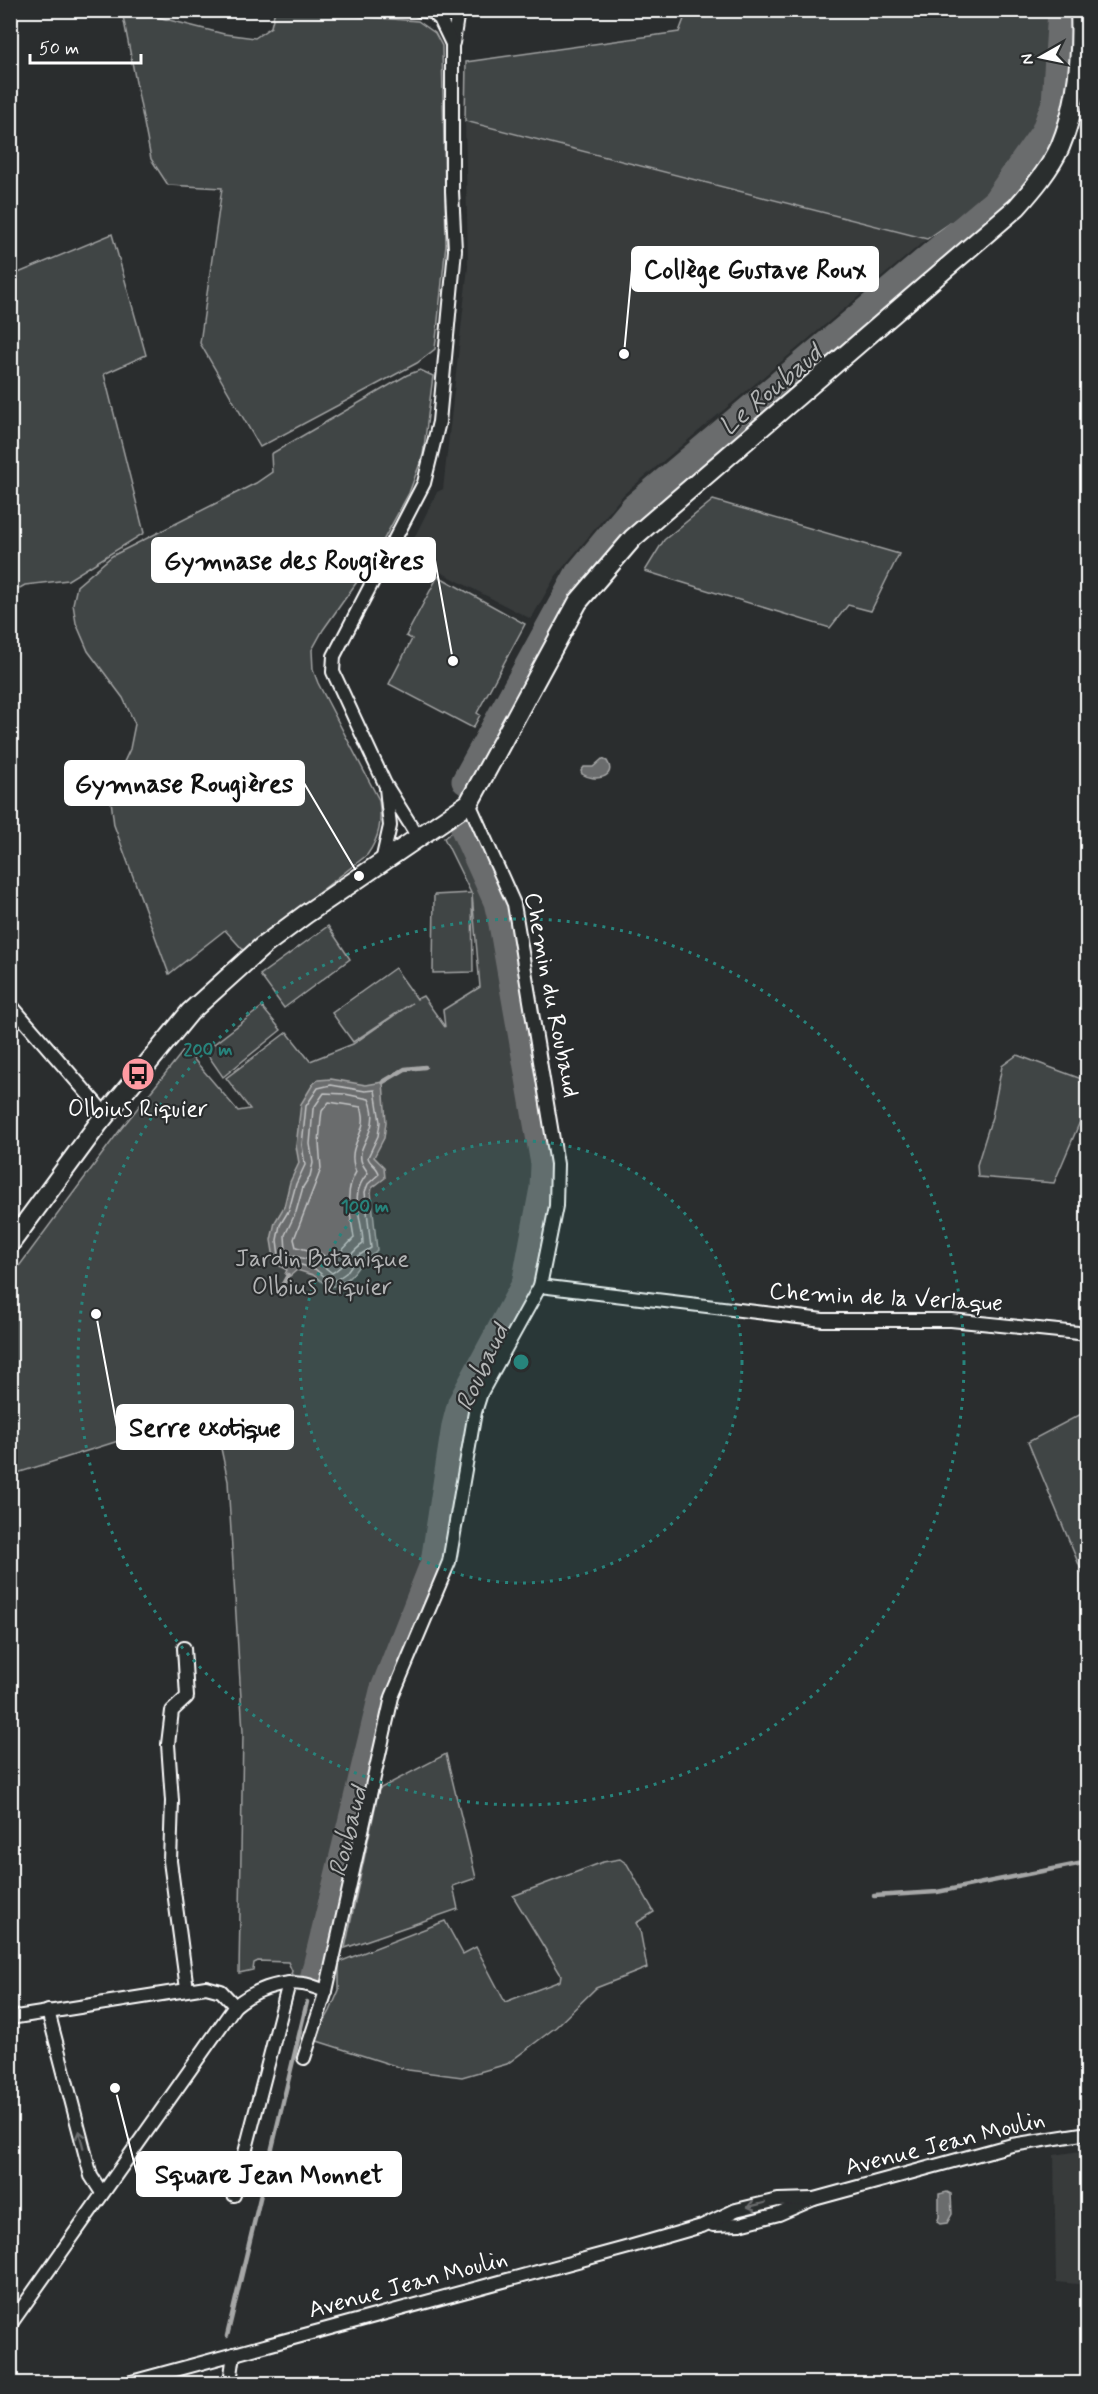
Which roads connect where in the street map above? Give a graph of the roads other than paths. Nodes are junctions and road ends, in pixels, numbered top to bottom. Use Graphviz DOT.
graph roads {
  1 [pos="419,10"];
  2 [pos="458,10"];
  3 [pos="1080,10"];
  4 [pos="1088,16"];
  5 [pos="1082,39"];
  6 [pos="452,44"];
  7 [pos="385,784"];
  8 [pos="469,803"];
  9 [pos="390,826"];
  10 [pos="413,840"];
  11 [pos="382,861"];
  12 [pos="10,1004"];
  13 [pos="106,1115"];
  14 [pos="10,1244"];
  15 [pos="540,1286"];
  16 [pos="1088,1334"];
  17 [pos="184,1648"];
  18 [pos="289,1983"];
  19 [pos="187,1989"];
  20 [pos="326,1990"];
  21 [pos="235,2006"];
  22 [pos="48,2011"];
  23 [pos="10,2018"];
  24 [pos="304,2058"];
  25 [pos="1088,2133"];
  26 [pos="102,2193"];
  27 [pos="234,2194"];
  28 [pos="10,2325"];
  29 [pos="234,2354"];
  30 [pos="124,2384"];
  31 [pos="232,2384"];
  1 -- 6 [label="street"];
  2 -- 6 [label="street"];
  3 -- 5 [label="street"];
  4 -- 5 [label="street"];
  5 -- 8 [label="street"];
  6 -- 7 [label="street"];
  7 -- 9 [label="street"];
  7 -- 10 [label="street"];
  8 -- 10 [label="street"];
  8 -- 15 [label="street, Chemin du Roubaud"];
  9 -- 10 [label="street"];
  9 -- 11 [label="street"];
  10 -- 11 [label="street"];
  11 -- 13 [label="street"];
  12 -- 13 [label="street"];
  13 -- 14 [label="street"];
  15 -- 16 [label="street, Chemin de la Verlaque"];
  15 -- 20 [label="street, Chemin du Roubaud"];
  17 -- 19 [label="street"];
  18 -- 20 [label="street"];
  18 -- 21 [label="street"];
  18 -- 27 [label="street"];
  19 -- 21 [label="street"];
  19 -- 22 [label="street"];
  20 -- 24 [label="street, Chemin du Roubaud"];
  21 -- 26 [label="street"];
  22 -- 23 [label="street"];
  26 -- 22 [label="street, one-way"];
  25 -- 29 [label="street, Avenue Jean Moulin"];
  26 -- 28 [label="street"];
  29 -- 30 [label="street, Avenue Jean Moulin"];
  29 -- 31 [label="street"];
}
